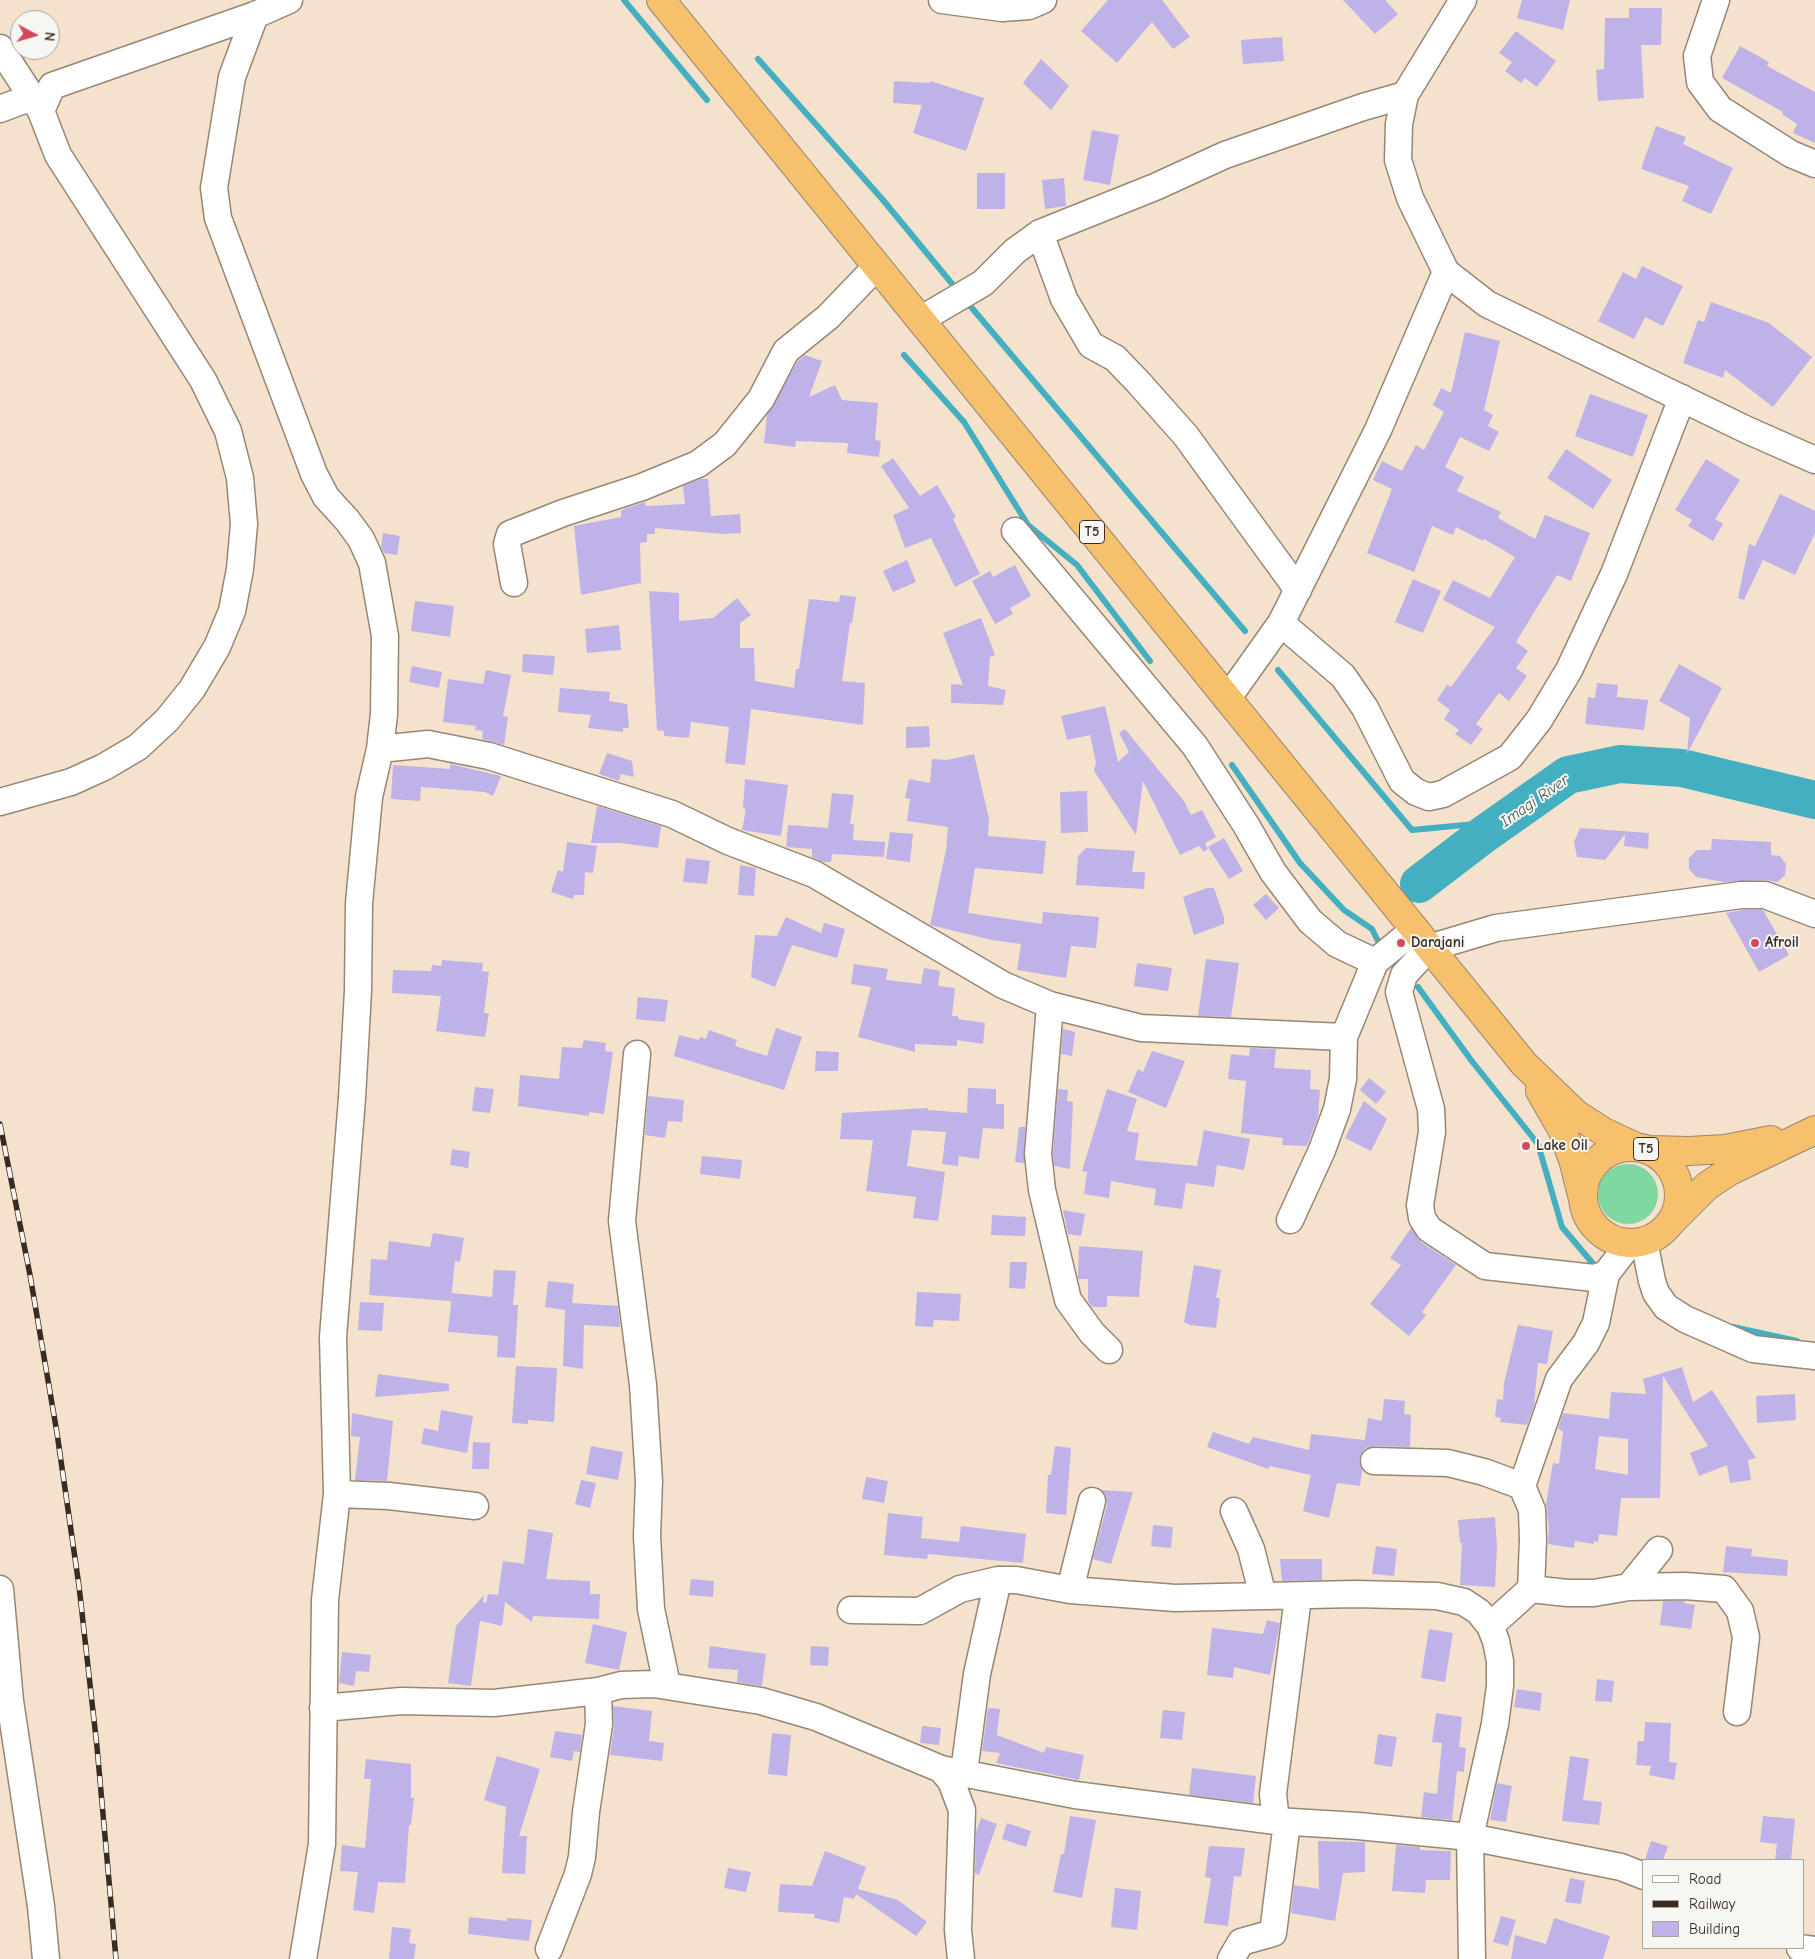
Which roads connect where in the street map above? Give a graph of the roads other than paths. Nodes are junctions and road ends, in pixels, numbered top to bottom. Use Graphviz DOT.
graph roads {
  1 [pos="289,0"];
  2 [pos="661,0"];
  3 [pos="942,0"];
  4 [pos="1043,0"];
  5 [pos="1463,0"];
  6 [pos="1716,0"];
  7 [pos="255,15"];
  8 [pos="0,48"];
  9 [pos="1405,95"];
  10 [pos="37,104"];
  11 [pos="0,109"];
  12 [pos="1815,164"];
  13 [pos="1040,233"];
  14 [pos="877,266"];
  15 [pos="1446,272"];
  16 [pos="920,320"];
  17 [pos="1682,398"];
  18 [pos="1815,460"];
  19 [pos="1015,531"];
  20 [pos="514,583"];
  21 [pos="1298,590"];
  22 [pos="1281,623"];
  23 [pos="1228,699"];
  24 [pos="380,749"];
  25 [pos="0,802"];
  26 [pos="1815,914"];
  27 [pos="1422,938"];
  28 [pos="1375,962"];
  29 [pos="1050,1005"];
  30 [pos="1344,1038"];
  31 [pos="637,1054"];
  32 [pos="1524,1064"];
  33 [pos="1810,1132"];
  34 [pos="1642,1148"];
  35 [pos="1582,1195"];
  36 [pos="1290,1220"];
  37 [pos="1666,1227"];
  38 [pos="1637,1242"];
  39 [pos="1606,1274"];
  40 [pos="1109,1350"];
  41 [pos="1815,1356"];
  42 [pos="1374,1461"];
  43 [pos="1522,1486"];
  44 [pos="337,1494"];
  45 [pos="1092,1501"];
  46 [pos="475,1506"];
  47 [pos="1234,1511"];
  48 [pos="1659,1550"];
  49 [pos="998,1580"];
  50 [pos="1629,1588"];
  51 [pos="0,1589"];
  52 [pos="1531,1589"];
  53 [pos="1070,1590"];
  54 [pos="1263,1596"];
  55 [pos="1298,1597"];
  56 [pos="851,1610"];
  57 [pos="1490,1626"];
  58 [pos="668,1685"];
  59 [pos="598,1690"];
  60 [pos="323,1708"];
  61 [pos="1737,1712"];
  62 [pos="952,1770"];
  63 [pos="1282,1822"];
  64 [pos="1470,1836"];
  65 [pos="1642,1875"];
  66 [pos="549,1948"];
  67 [pos="46,1959"];
  68 [pos="303,1959"];
  69 [pos="962,1959"];
  70 [pos="1231,1959"];
  71 [pos="1472,1959"];
  1 -- 7 [label="street"];
  2 -- 14 [label="highway, T5"];
  3 -- 4 [label="street"];
  5 -- 9 [label="street"];
  6 -- 12 [label="street"];
  7 -- 10 [label="street"];
  7 -- 24 [label="street"];
  8 -- 10 [label="street"];
  9 -- 13 [label="street"];
  9 -- 15 [label="street"];
  10 -- 11 [label="street"];
  10 -- 25 [label="street"];
  13 -- 16 [label="street"];
  13 -- 21 [label="street"];
  14 -- 16 [label="highway, T5"];
  14 -- 20 [label="street"];
  15 -- 17 [label="street"];
  15 -- 21 [label="street"];
  16 -- 23 [label="highway, T5"];
  17 -- 18 [label="street"];
  17 -- 22 [label="street"];
  19 -- 28 [label="street"];
  21 -- 22 [label="street"];
  22 -- 23 [label="street"];
  23 -- 27 [label="highway, T5"];
  24 -- 29 [label="street"];
  24 -- 44 [label="street"];
  26 -- 27 [label="street"];
  27 -- 28 [label="street"];
  27 -- 32 [label="highway, T5"];
  27 -- 39 [label="street"];
  28 -- 30 [label="street"];
  29 -- 30 [label="street"];
  29 -- 40 [label="street"];
  30 -- 36 [label="street"];
  31 -- 58 [label="street"];
  32 -- 34 [label="highway, T5"];
  32 -- 35 [label="highway, T5"];
  33 -- 34 [label="highway, T5"];
  33 -- 37 [label="highway, T5"];
  34 -- 35 [label="highway, T5"];
  34 -- 37 [label="highway, T5"];
  35 -- 38 [label="highway, T5"];
  37 -- 38 [label="highway, T5"];
  38 -- 39 [label="street"];
  38 -- 41 [label="street"];
  39 -- 43 [label="street"];
  42 -- 43 [label="street"];
  43 -- 52 [label="street"];
  44 -- 46 [label="street"];
  44 -- 60 [label="street"];
  45 -- 53 [label="street"];
  47 -- 54 [label="street"];
  48 -- 50 [label="street"];
  49 -- 53 [label="street"];
  49 -- 56 [label="street"];
  49 -- 62 [label="street"];
  50 -- 52 [label="street"];
  50 -- 61 [label="street"];
  51 -- 67 [label="street"];
  52 -- 57 [label="street"];
  53 -- 54 [label="street"];
  54 -- 55 [label="street"];
  55 -- 57 [label="street"];
  55 -- 63 [label="street"];
  57 -- 64 [label="street"];
  58 -- 59 [label="street"];
  58 -- 62 [label="street"];
  59 -- 60 [label="street"];
  59 -- 66 [label="street"];
  60 -- 68 [label="street"];
  62 -- 63 [label="street"];
  62 -- 69 [label="street"];
  63 -- 64 [label="street"];
  63 -- 70 [label="street"];
  64 -- 65 [label="street"];
  64 -- 71 [label="street"];
}
